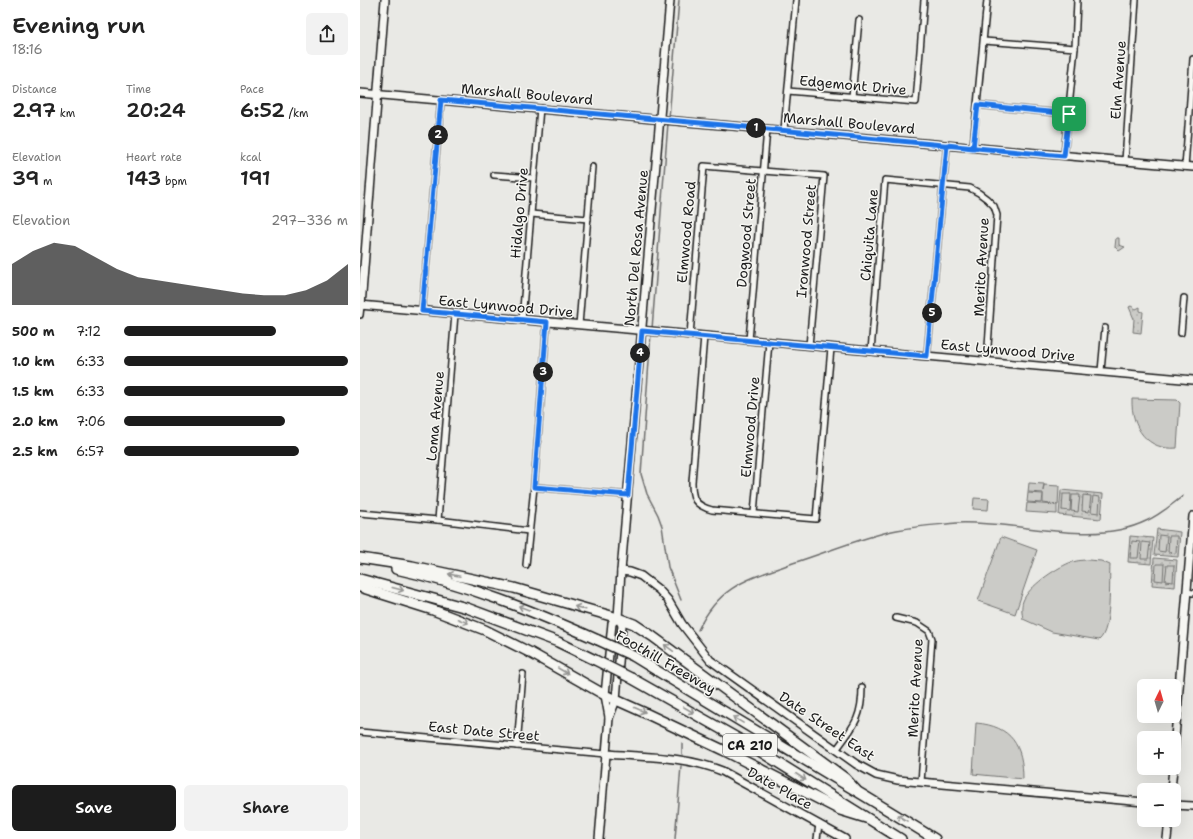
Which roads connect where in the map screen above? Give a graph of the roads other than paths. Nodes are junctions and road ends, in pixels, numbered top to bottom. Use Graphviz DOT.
graph roads {
  1 [pos="385,0"];
  2 [pos="670,0"];
  3 [pos="796,0"];
  4 [pos="924,0"];
  5 [pos="987,0"];
  6 [pos="1077,0"];
  7 [pos="1136,0"];
  8 [pos="859,20"];
  9 [pos="984,41"];
  10 [pos="1075,48"];
  11 [pos="1193,59"];
  12 [pos="788,91"];
  13 [pos="360,93"];
  14 [pos="377,94"];
  15 [pos="852,97"];
  16 [pos="441,100"];
  17 [pos="978,105"];
  18 [pos="540,108"];
  19 [pos="1069,114"];
  20 [pos="666,119"];
  21 [pos="767,129"];
  22 [pos="784,130"];
  23 [pos="947,145"];
  24 [pos="973,148"];
  25 [pos="1064,156"];
  26 [pos="1124,161"];
  27 [pos="592,167"];
  28 [pos="1184,167"];
  29 [pos="1193,167"];
  30 [pos="763,172"];
  31 [pos="494,174"];
  32 [pos="534,178"];
  33 [pos="944,185"];
  34 [pos="531,214"];
  35 [pos="588,219"];
  36 [pos="1184,298"];
  37 [pos="360,306"];
  38 [pos="422,311"];
  39 [pos="456,314"];
  40 [pos="360,315"];
  41 [pos="522,320"];
  42 [pos="547,322"];
  43 [pos="579,325"];
  44 [pos="1105,328"];
  45 [pos="648,331"];
  46 [pos="1181,333"];
  47 [pos="690,335"];
  48 [pos="704,336"];
  49 [pos="749,340"];
  50 [pos="769,342"];
  51 [pos="809,346"];
  52 [pos="832,348"];
  53 [pos="871,351"];
  54 [pos="927,356"];
  55 [pos="987,360"];
  56 [pos="1101,371"];
  57 [pos="1193,380"];
  58 [pos="534,487"];
  59 [pos="628,495"];
  60 [pos="360,513"];
  61 [pos="754,513"];
  62 [pos="1193,516"];
  63 [pos="438,520"];
  64 [pos="529,531"];
  65 [pos="360,560"];
  66 [pos="526,565"];
  67 [pos="621,571"];
  68 [pos="360,579"];
  69 [pos="360,587"];
  70 [pos="1190,593"];
  71 [pos="618,618"];
  72 [pos="896,618"];
  73 [pos="523,674"];
  74 [pos="862,687"];
  75 [pos="604,695"];
  76 [pos="616,700"];
  77 [pos="610,718"];
  78 [pos="1176,731"];
  79 [pos="360,732"];
  80 [pos="517,746"];
  81 [pos="836,750"];
  82 [pos="606,754"];
  83 [pos="920,782"];
  84 [pos="856,790"];
  85 [pos="1137,801"];
  86 [pos="1181,805"];
  87 [pos="1193,806"];
  88 [pos="866,818"];
  89 [pos="819,824"];
  90 [pos="1168,827"];
  91 [pos="599,839"];
  92 [pos="817,839"];
  93 [pos="845,839"];
  94 [pos="901,839"];
  95 [pos="935,839"];
  96 [pos="1167,839"];
  1 -- 14 [label="street"];
  2 -- 20 [label="street, North Del Rosa Avenue"];
  3 -- 12 [label="street"];
  4 -- 15 [label="street, Edgemont Drive"];
  5 -- 9 [label="street"];
  6 -- 10 [label="street"];
  7 -- 26 [label="street, Elm Avenue"];
  8 -- 15 [label="street"];
  9 -- 10 [label="street"];
  9 -- 17 [label="street"];
  10 -- 19 [label="street"];
  11 -- 28 [label="street"];
  12 -- 15 [label="street, Edgemont Drive"];
  12 -- 22 [label="street"];
  13 -- 14 [label="street, Marshall Boulevard"];
  14 -- 16 [label="street, Marshall Boulevard"];
  14 -- 37 [label="street"];
  16 -- 18 [label="street, Marshall Boulevard"];
  16 -- 38 [label="street"];
  17 -- 19 [label="street"];
  17 -- 24 [label="street"];
  18 -- 20 [label="street, Marshall Boulevard"];
  18 -- 32 [label="street, Hidalgo Drive"];
  19 -- 25 [label="street"];
  20 -- 21 [label="street, Marshall Boulevard"];
  20 -- 45 [label="street, North Del Rosa Avenue"];
  21 -- 22 [label="street, Marshall Boulevard"];
  21 -- 30 [label="street, Dogwood Street"];
  22 -- 23 [label="street, Marshall Boulevard"];
  23 -- 24 [label="street, Marshall Boulevard"];
  23 -- 33 [label="street"];
  24 -- 25 [label="street, Marshall Boulevard"];
  25 -- 26 [label="street, Marshall Boulevard"];
  26 -- 28 [label="street, Marshall Boulevard"];
  27 -- 35 [label="street"];
  28 -- 29 [label="street, Marshall Boulevard"];
  30 -- 47 [label="street, Elmwood Road"];
  30 -- 49 [label="street, Dogwood Street"];
  30 -- 51 [label="street, Ironwood Street"];
  31 -- 32 [label="street"];
  32 -- 34 [label="street, Hidalgo Drive"];
  33 -- 53 [label="street, Chiquita Lane"];
  33 -- 54 [label="street"];
  33 -- 55 [label="street, Merito Avenue"];
  34 -- 35 [label="street"];
  34 -- 41 [label="street, Hidalgo Drive"];
  35 -- 43 [label="street"];
  36 -- 46 [label="street"];
  37 -- 38 [label="street, East Lynwood Drive"];
  37 -- 40 [label="street"];
  38 -- 39 [label="street, East Lynwood Drive"];
  39 -- 41 [label="street, East Lynwood Drive"];
  39 -- 63 [label="street, Loma Avenue"];
  41 -- 42 [label="street, East Lynwood Drive"];
  42 -- 43 [label="street, East Lynwood Drive"];
  42 -- 58 [label="street"];
  43 -- 45 [label="street, East Lynwood Drive"];
  44 -- 56 [label="street"];
  45 -- 47 [label="street, East Lynwood Drive"];
  45 -- 59 [label="street, North Del Rosa Avenue"];
  47 -- 48 [label="street, East Lynwood Drive"];
  48 -- 49 [label="street, East Lynwood Drive"];
  48 -- 61 [label="street"];
  49 -- 50 [label="street, East Lynwood Drive"];
  50 -- 51 [label="street, East Lynwood Drive"];
  50 -- 61 [label="street, Elmwood Drive"];
  51 -- 52 [label="street, East Lynwood Drive"];
  52 -- 53 [label="street, East Lynwood Drive"];
  52 -- 61 [label="street"];
  53 -- 54 [label="street, East Lynwood Drive"];
  54 -- 55 [label="street, East Lynwood Drive"];
  55 -- 56 [label="street, East Lynwood Drive"];
  56 -- 57 [label="street, East Lynwood Drive"];
  58 -- 59 [label="street"];
  58 -- 64 [label="street"];
  59 -- 67 [label="street, North Del Rosa Avenue"];
  60 -- 63 [label="street"];
  62 -- 70 [label="street"];
  63 -- 64 [label="street"];
  64 -- 66 [label="street"];
  71 -- 65 [label="highway, one-way"];
  84 -- 65 [label="highway, Foothill Freeway / CA 210, one-way, bridge"];
  67 -- 71 [label="street, North Del Rosa Avenue"];
  67 -- 81 [label="street, Date Street East"];
  68 -- 88 [label="highway, CA 210, one-way, bridge"];
  69 -- 75 [label="highway, one-way"];
  70 -- 78 [label="street"];
  71 -- 75 [label="street, North Del Rosa Avenue"];
  71 -- 76 [label="street, North Del Rosa Avenue"];
  84 -- 71 [label="highway, one-way"];
  72 -- 83 [label="street, Merito Avenue"];
  73 -- 80 [label="street"];
  74 -- 81 [label="street"];
  75 -- 76 [label="highway"];
  75 -- 77 [label="street, North Del Rosa Avenue"];
  76 -- 77 [label="street, North Del Rosa Avenue"];
  76 -- 88 [label="highway, one-way"];
  77 -- 82 [label="street, North Del Rosa Avenue"];
  79 -- 80 [label="street, East Date Street"];
  80 -- 82 [label="street, East Date Street"];
  81 -- 83 [label="street, Date Street East"];
  82 -- 89 [label="street, Date Place"];
  82 -- 91 [label="street, North Del Rosa Avenue"];
  83 -- 85 [label="street, Date Street East"];
  95 -- 84 [label="highway, Foothill Freeway / CA 210, one-way"];
  86 -- 87 [label="street"];
  88 -- 94 [label="highway, CA 210"];
  89 -- 92 [label="street"];
  89 -- 93 [label="street, Date Place"];
  90 -- 96 [label="street"];
}
